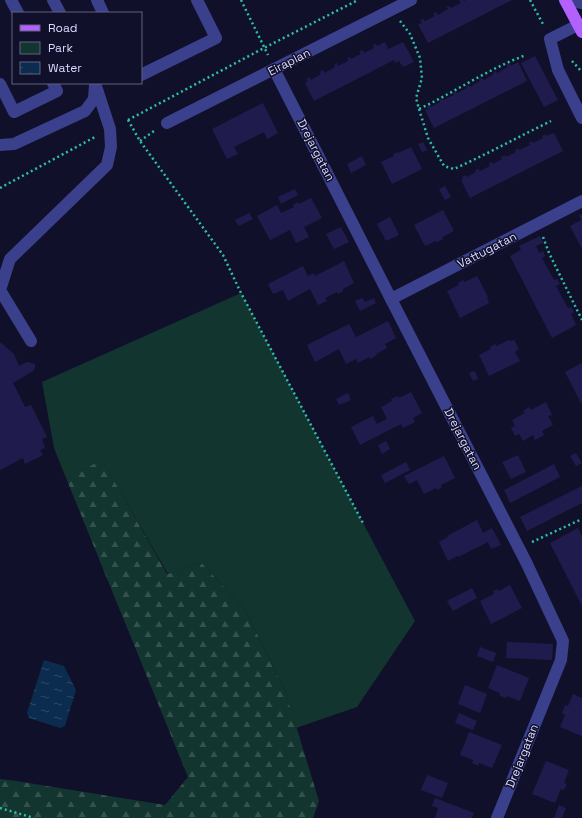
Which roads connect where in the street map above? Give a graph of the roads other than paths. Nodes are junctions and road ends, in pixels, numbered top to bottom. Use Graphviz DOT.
graph roads {
  1 [pos="11,0"];
  2 [pos="54,0"];
  3 [pos="97,0"];
  4 [pos="198,0"];
  5 [pos="411,0"];
  6 [pos="565,0"];
  7 [pos="582,3"];
  8 [pos="17,12"];
  9 [pos="60,12"];
  10 [pos="103,12"];
  11 [pos="580,29"];
  12 [pos="274,69"];
  13 [pos="142,75"];
  14 [pos="0,84"];
  15 [pos="54,84"];
  16 [pos="95,84"];
  17 [pos="95,84"];
  18 [pos="582,118"];
  19 [pos="167,123"];
  20 [pos="0,145"];
  21 [pos="582,201"];
  22 [pos="391,299"];
  23 [pos="31,341"];
  24 [pos="497,818"];
  1 -- 8 [label="street"];
  2 -- 9 [label="street"];
  3 -- 10 [label="street"];
  4 -- 13 [label="street"];
  5 -- 12 [label="street, Eiraplan"];
  6 -- 7 [label="street"];
  6 -- 11 [label="main road"];
  11 -- 18 [label="street"];
  12 -- 19 [label="street, Eiraplan"];
  12 -- 22 [label="street, Drejargatan"];
  14 -- 15 [label="street"];
  16 -- 23 [label="street"];
  17 -- 20 [label="street"];
  21 -- 22 [label="street, Vattugatan"];
  22 -- 24 [label="street, Drejargatan"];
}
